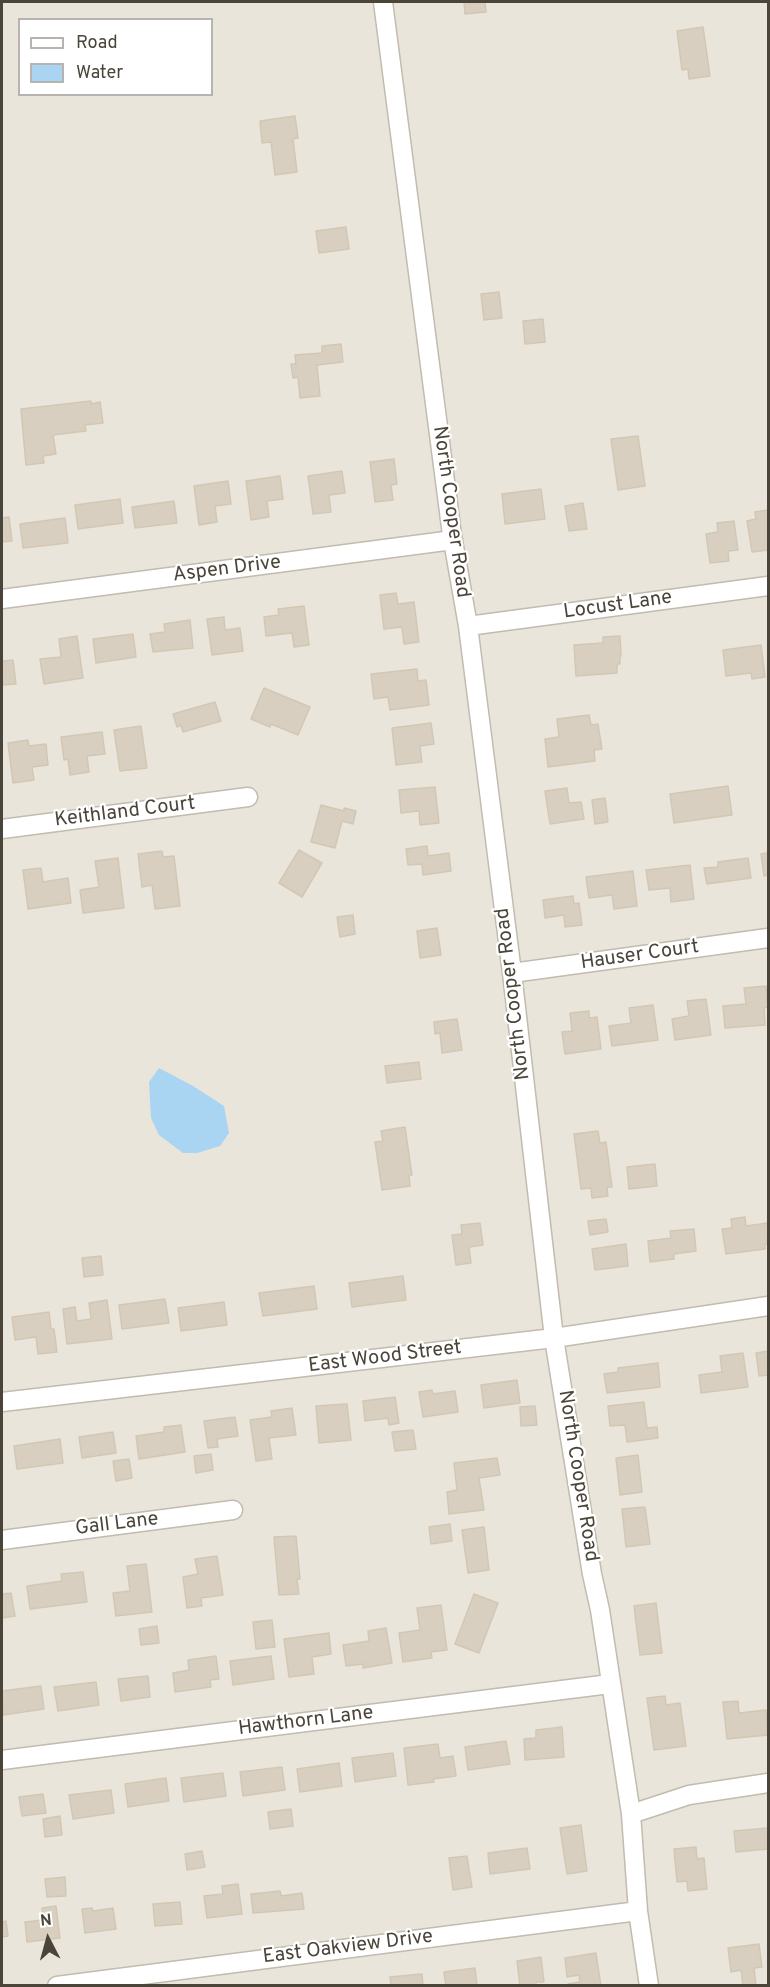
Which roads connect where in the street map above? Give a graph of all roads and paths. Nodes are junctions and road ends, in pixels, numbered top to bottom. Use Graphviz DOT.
graph roads {
  1 [pos="383,2"];
  2 [pos="453,540"];
  3 [pos="768,586"];
  4 [pos="2,599"];
  5 [pos="468,626"];
  6 [pos="248,797"];
  7 [pos="2,828"];
  8 [pos="768,938"];
  9 [pos="512,973"];
  10 [pos="768,1306"];
  11 [pos="554,1338"];
  12 [pos="2,1402"];
  13 [pos="233,1510"];
  14 [pos="2,1540"];
  15 [pos="610,1684"];
  16 [pos="2,1760"];
  17 [pos="768,1783"];
  18 [pos="631,1814"];
  19 [pos="638,1911"];
  20 [pos="57,1986"];
  21 [pos="649,1986"];
  1 -- 2 [label="street, North Cooper Road"];
  2 -- 4 [label="street, Aspen Drive"];
  2 -- 5 [label="street, North Cooper Road"];
  3 -- 5 [label="street, Locust Lane"];
  5 -- 9 [label="street, North Cooper Road"];
  6 -- 7 [label="street, Keithland Court"];
  8 -- 9 [label="street, Hauser Court"];
  9 -- 11 [label="street, North Cooper Road"];
  10 -- 11 [label="street, East Wood Street"];
  11 -- 12 [label="street, East Wood Street"];
  11 -- 15 [label="street, North Cooper Road"];
  13 -- 14 [label="street, Gall Lane"];
  15 -- 16 [label="street, Hawthorn Lane"];
  15 -- 18 [label="street, North Cooper Road"];
  17 -- 18 [label="street"];
  18 -- 19 [label="street, North Cooper Road"];
  19 -- 20 [label="street, East Oakview Drive"];
  19 -- 21 [label="street, North Cooper Road"];
}
